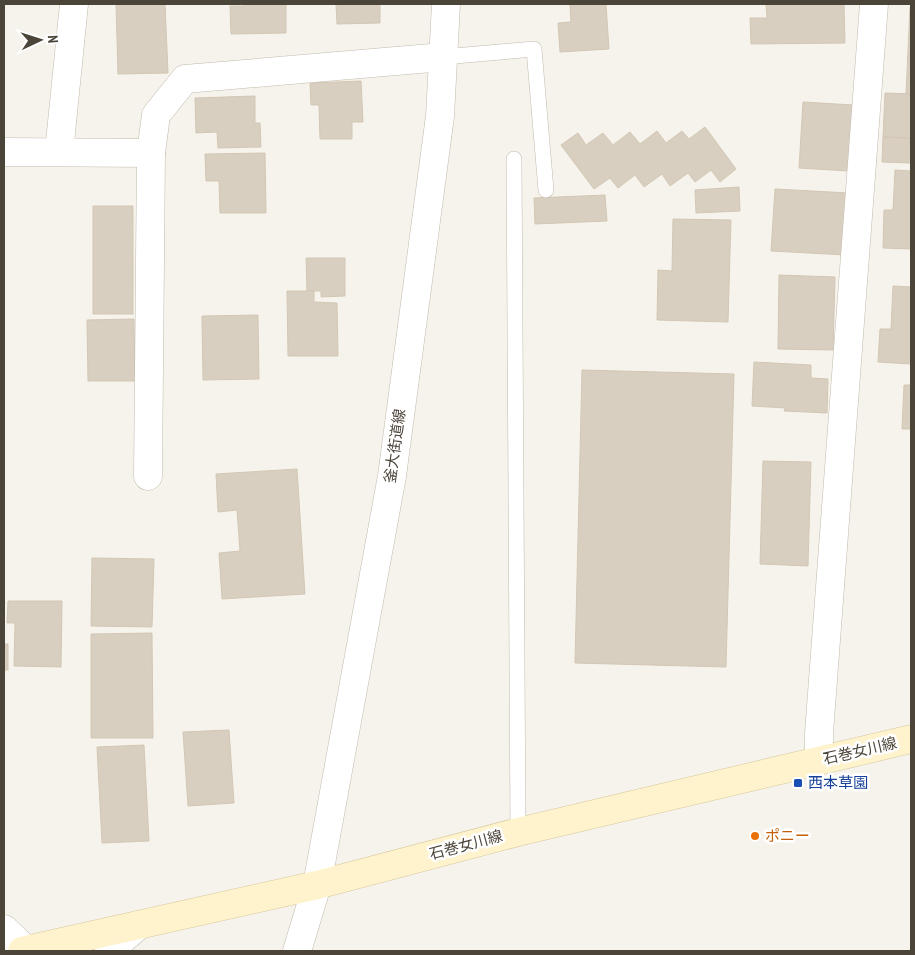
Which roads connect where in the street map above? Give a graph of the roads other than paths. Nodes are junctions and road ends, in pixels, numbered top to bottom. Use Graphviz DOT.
graph roads {
  1 [pos="74,4"];
  2 [pos="446,4"];
  3 [pos="874,4"];
  4 [pos="443,57"];
  5 [pos="4,152"];
  6 [pos="59,152"];
  7 [pos="151,153"];
  8 [pos="514,159"];
  9 [pos="546,190"];
  10 [pos="148,476"];
  11 [pos="911,739"];
  12 [pos="819,760"];
  13 [pos="518,832"];
  14 [pos="316,885"];
  15 [pos="139,925"];
  16 [pos="4,930"];
  17 [pos="24,951"];
  18 [pos="109,951"];
  19 [pos="297,951"];
  1 -- 6 [label="street"];
  2 -- 4 [label="street, 釜大街道線"];
  3 -- 12 [label="street"];
  4 -- 7 [label="street"];
  4 -- 9 [label="lane"];
  4 -- 14 [label="street, 釜大街道線"];
  5 -- 6 [label="street"];
  6 -- 7 [label="street"];
  7 -- 10 [label="street"];
  8 -- 13 [label="lane"];
  11 -- 12 [label="main road, 石巻女川線"];
  12 -- 13 [label="main road, 石巻女川線"];
  13 -- 14 [label="main road, 石巻女川線"];
  14 -- 15 [label="main road, 石巻女川線"];
  14 -- 19 [label="street, 釜大街道線"];
  15 -- 17 [label="main road, 石巻女川線"];
  15 -- 18 [label="street"];
  16 -- 17 [label="street"];
}
